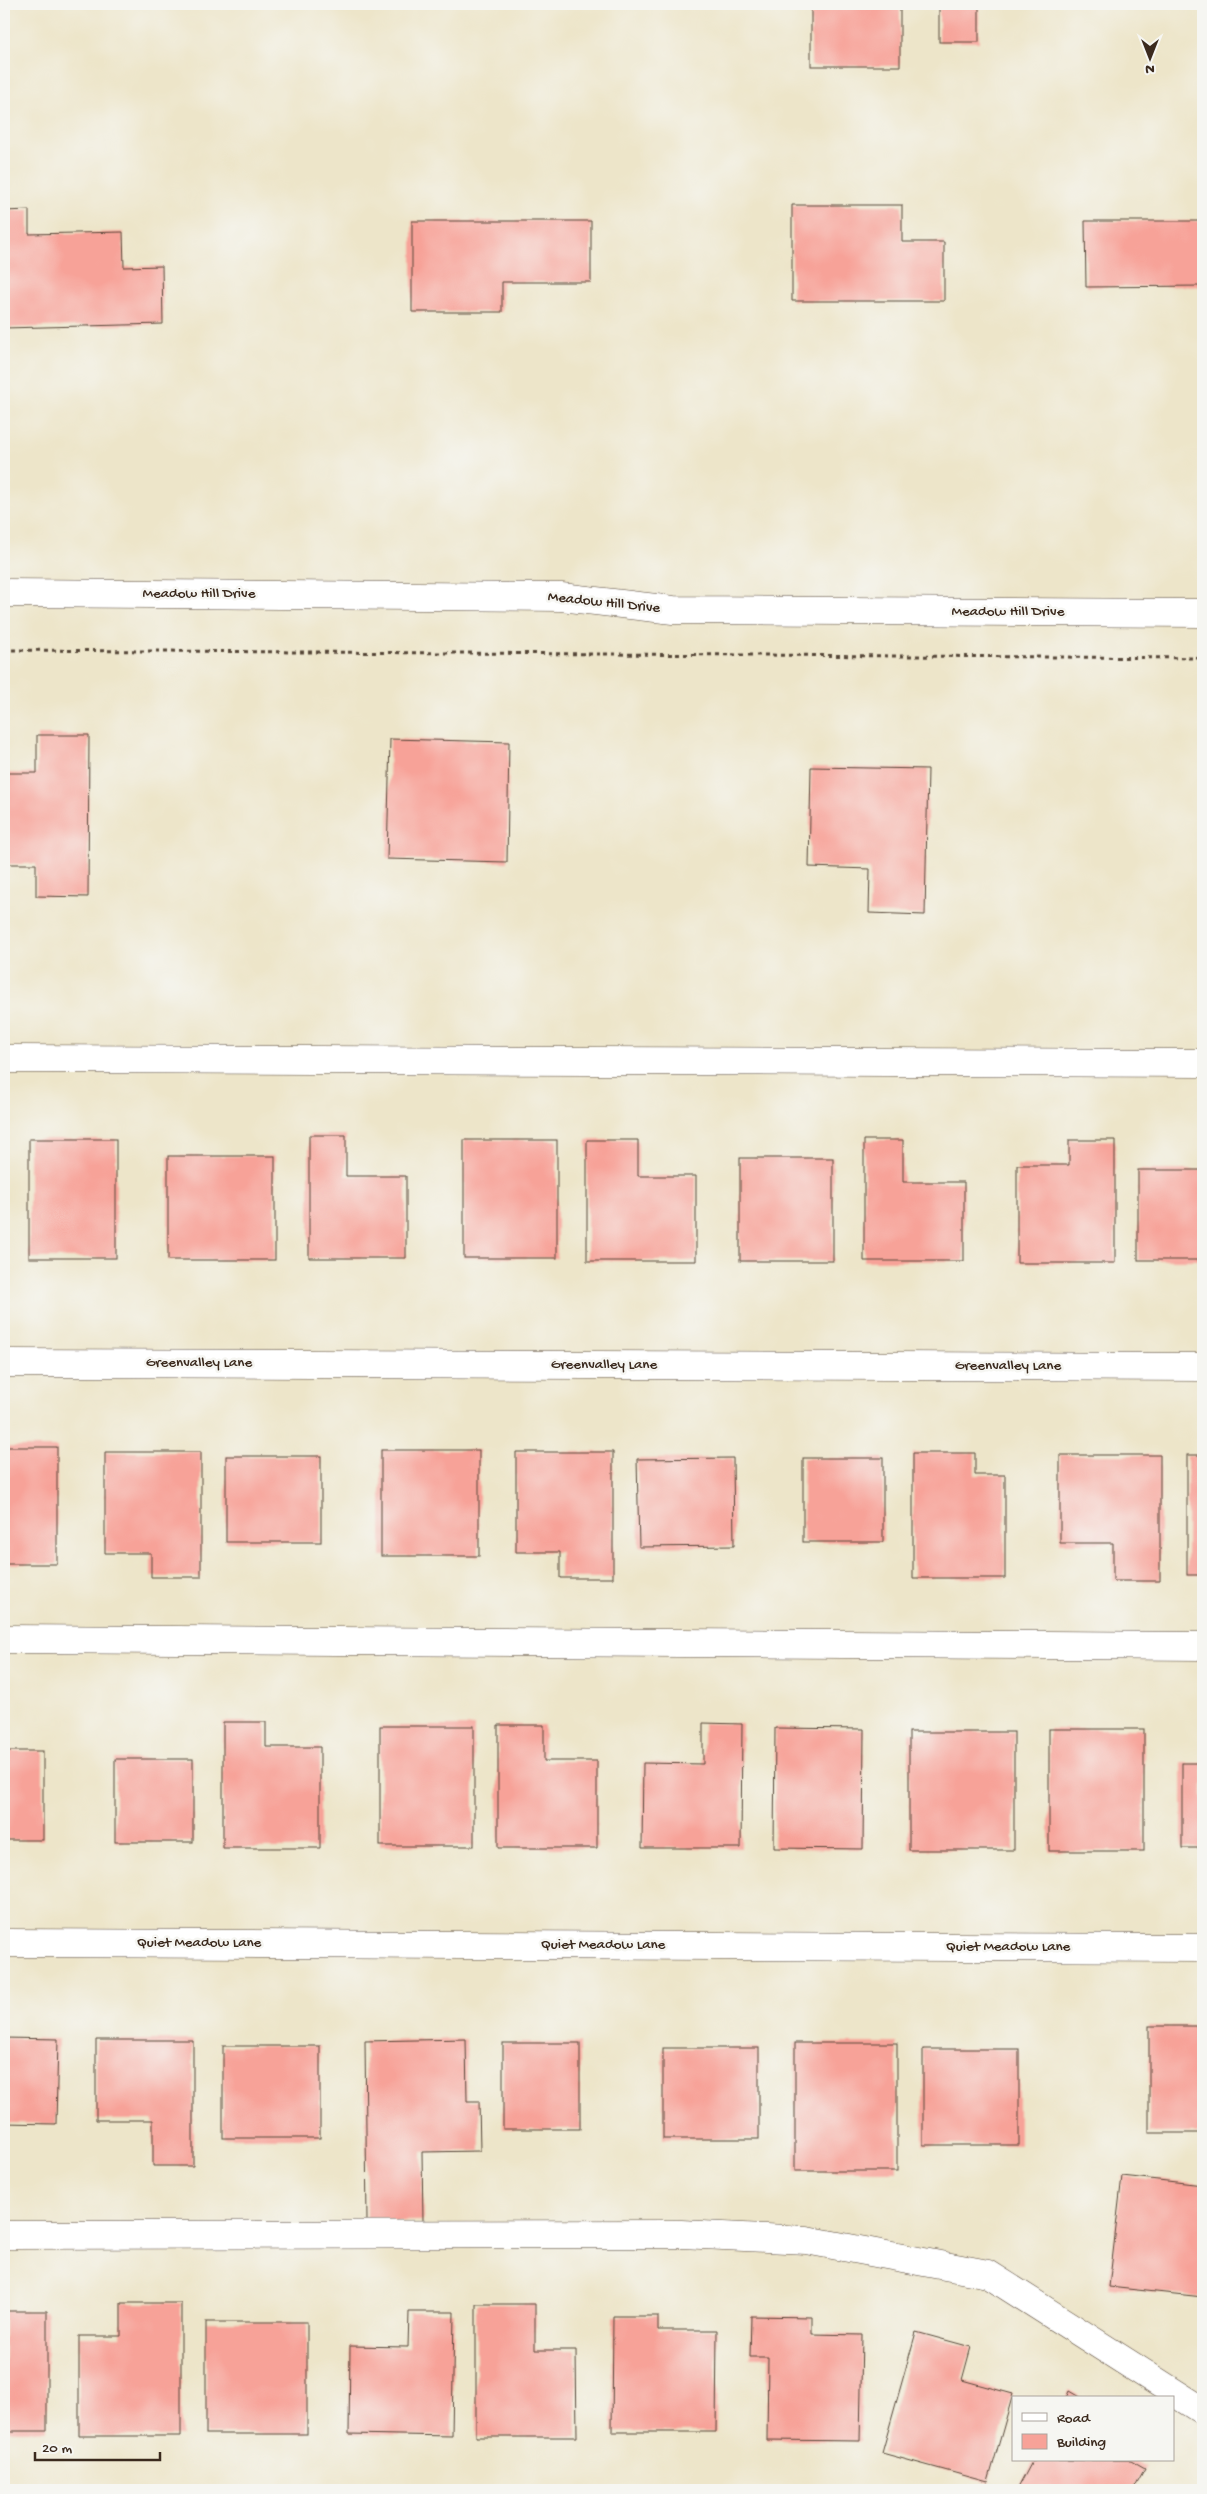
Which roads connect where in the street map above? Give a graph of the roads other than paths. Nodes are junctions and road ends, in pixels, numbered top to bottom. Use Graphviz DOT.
graph roads {
  1 [pos="4,593"];
  2 [pos="1203,613"];
  3 [pos="4,1059"];
  4 [pos="1203,1063"];
  5 [pos="4,1363"];
  6 [pos="1203,1367"];
  7 [pos="4,1639"];
  8 [pos="1203,1646"];
  9 [pos="4,1942"];
  10 [pos="1203,1948"];
  11 [pos="4,2235"];
  12 [pos="1203,2411"];
  1 -- 2 [label="street, Meadow Hill Drive"];
  3 -- 4 [label="street"];
  5 -- 6 [label="street, Greenvalley Lane"];
  7 -- 8 [label="street"];
  9 -- 10 [label="street, Quiet Meadow Lane"];
  11 -- 12 [label="street"];
}
